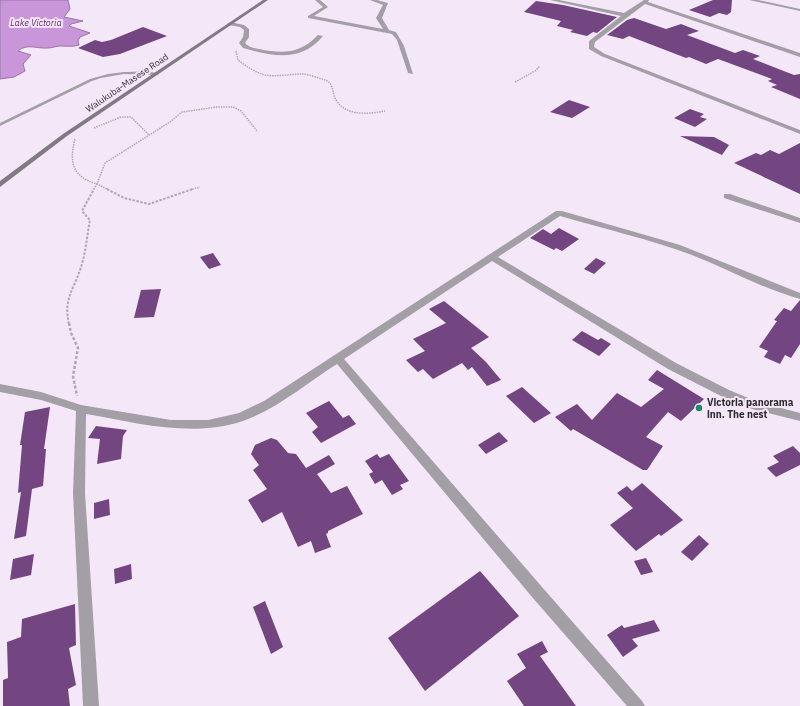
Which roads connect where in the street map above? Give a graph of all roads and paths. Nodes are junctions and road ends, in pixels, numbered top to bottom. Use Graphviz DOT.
graph roads {
  1 [pos="266,0"];
  2 [pos="317,0"];
  3 [pos="372,0"];
  4 [pos="552,0"];
  5 [pos="751,0"];
  6 [pos="646,1"];
  7 [pos="800,10"];
  8 [pos="625,15"];
  9 [pos="230,24"];
  10 [pos="387,32"];
  11 [pos="320,36"];
  12 [pos="242,42"];
  13 [pos="800,55"];
  14 [pos="540,66"];
  15 [pos="411,73"];
  16 [pos="157,74"];
  17 [pos="515,82"];
  18 [pos="385,111"];
  19 [pos="0,125"];
  20 [pos="73,130"];
  21 [pos="257,131"];
  22 [pos="800,132"];
  23 [pos="80,135"];
  24 [pos="150,135"];
  25 [pos="97,184"];
  26 [pos="0,185"];
  27 [pos="200,187"];
  28 [pos="727,196"];
  29 [pos="800,221"];
  30 [pos="492,257"];
  31 [pos="800,296"];
  32 [pos="338,358"];
  33 [pos="0,388"];
  34 [pos="81,409"];
  35 [pos="800,417"];
  36 [pos="91,706"];
  37 [pos="637,706"];
  1 -- 9 [label="street, Walukuba-Masese Road"];
  2 -- 10 [label="street"];
  3 -- 10 [label="street"];
  4 -- 8 [label="street"];
  5 -- 7 [label="street"];
  6 -- 8 [label="street"];
  6 -- 13 [label="street"];
  8 -- 22 [label="street"];
  9 -- 12 [label="street"];
  9 -- 16 [label="street, Walukuba-Masese Road"];
  10 -- 15 [label="street"];
  11 -- 12 [label="street"];
  12 -- 18 [label="path"];
  14 -- 17 [label="path"];
  16 -- 19 [label="lane"];
  16 -- 20 [label="street, Walukuba-Masese Road"];
  20 -- 24 [label="path"];
  20 -- 26 [label="street, Walukuba-Masese Road"];
  21 -- 24 [label="path"];
  23 -- 25 [label="path"];
  24 -- 25 [label="path"];
  25 -- 27 [label="path"];
  25 -- 34 [label="path"];
  28 -- 29 [label="street"];
  30 -- 31 [label="street"];
  30 -- 32 [label="street"];
  30 -- 35 [label="street"];
  32 -- 34 [label="street"];
  32 -- 37 [label="street"];
  33 -- 34 [label="street"];
  34 -- 36 [label="street"];
}
